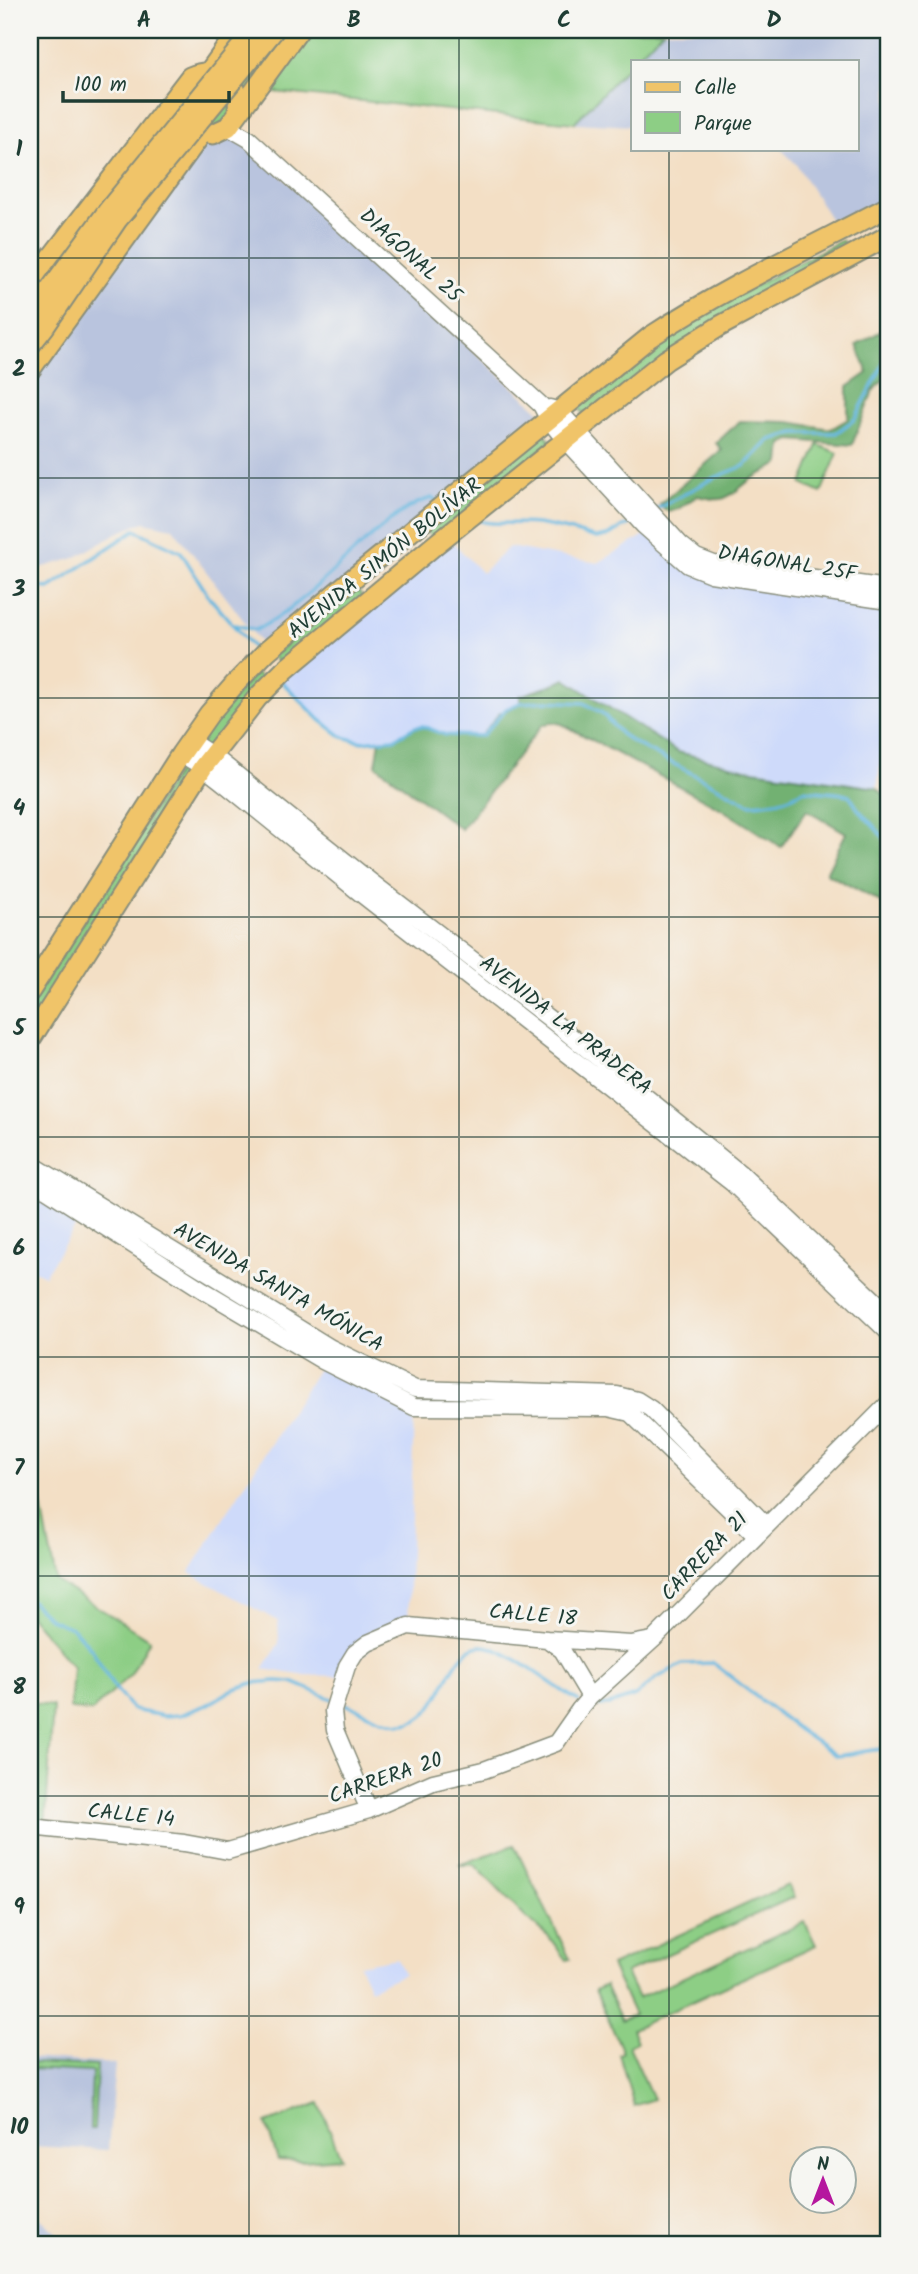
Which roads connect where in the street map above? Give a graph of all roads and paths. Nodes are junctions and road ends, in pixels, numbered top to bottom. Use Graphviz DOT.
graph roads {
  1 [pos="240,30"];
  2 [pos="255,30"];
  3 [pos="274,30"];
  4 [pos="299,30"];
  5 [pos="209,72"];
  6 [pos="180,90"];
  7 [pos="234,118"];
  8 [pos="202,133"];
  9 [pos="888,207"];
  10 [pos="888,236"];
  11 [pos="30,285"];
  12 [pos="30,317"];
  13 [pos="30,345"];
  14 [pos="30,370"];
  15 [pos="550,412"];
  16 [pos="571,435"];
  17 [pos="819,585"];
  18 [pos="888,588"];
  19 [pos="888,601"];
  20 [pos="186,748"];
  21 [pos="207,761"];
  22 [pos="30,991"];
  23 [pos="30,1040"];
  24 [pos="30,1163"];
  25 [pos="30,1179"];
  26 [pos="888,1313"];
  27 [pos="888,1332"];
  28 [pos="888,1404"];
  29 [pos="761,1530"];
  30 [pos="547,1639"];
  31 [pos="654,1639"];
  32 [pos="590,1698"];
  33 [pos="556,1743"];
  34 [pos="369,1810"];
  35 [pos="30,1827"];
  36 [pos="228,1851"];
  1 -- 5 [label="main road"];
  2 -- 12 [label="main road, bridge"];
  3 -- 13 [label="main road, bridge"];
  4 -- 7 [label="main road"];
  5 -- 6 [label="main road"];
  5 -- 7 [label="main road"];
  6 -- 8 [label="main road"];
  6 -- 11 [label="main road"];
  7 -- 8 [label="main road"];
  7 -- 15 [label="street, DIAGONAL 25"];
  8 -- 14 [label="main road"];
  9 -- 15 [label="main road, AVENIDA SIMÓN BOLÍVAR"];
  10 -- 16 [label="main road, AVENIDA SIMÓN BOLÍVAR"];
  15 -- 16 [label="street, DIAGONAL 25"];
  15 -- 20 [label="main road, AVENIDA SIMÓN BOLÍVAR"];
  16 -- 17 [label="street, DIAGONAL 25F"];
  16 -- 21 [label="main road, AVENIDA SIMÓN BOLÍVAR"];
  17 -- 18 [label="street, DIAGONAL 25F"];
  17 -- 19 [label="street, DIAGONAL 25F"];
  20 -- 21 [label="street"];
  20 -- 22 [label="main road, AVENIDA SIMÓN BOLÍVAR"];
  21 -- 23 [label="main road, AVENIDA SIMÓN BOLÍVAR"];
  21 -- 26 [label="street, AVENIDA LA PRADERA"];
  21 -- 27 [label="street, AVENIDA LA PRADERA"];
  24 -- 29 [label="street, AVENIDA SANTA MÓNICA"];
  25 -- 29 [label="street, AVENIDA SANTA MÓNICA"];
  28 -- 29 [label="street, CARRERA 21"];
  29 -- 31 [label="street, CARRERA 21"];
  30 -- 31 [label="street, CALLE 18"];
  30 -- 32 [label="street"];
  30 -- 34 [label="street, CALLE 18"];
  31 -- 32 [label="street, CARRERA 21"];
  32 -- 33 [label="street, CARRERA 21"];
  33 -- 34 [label="street, CARRERA 20"];
  34 -- 36 [label="street, CARRERA 20"];
  35 -- 36 [label="street, CALLE 14"];
}
